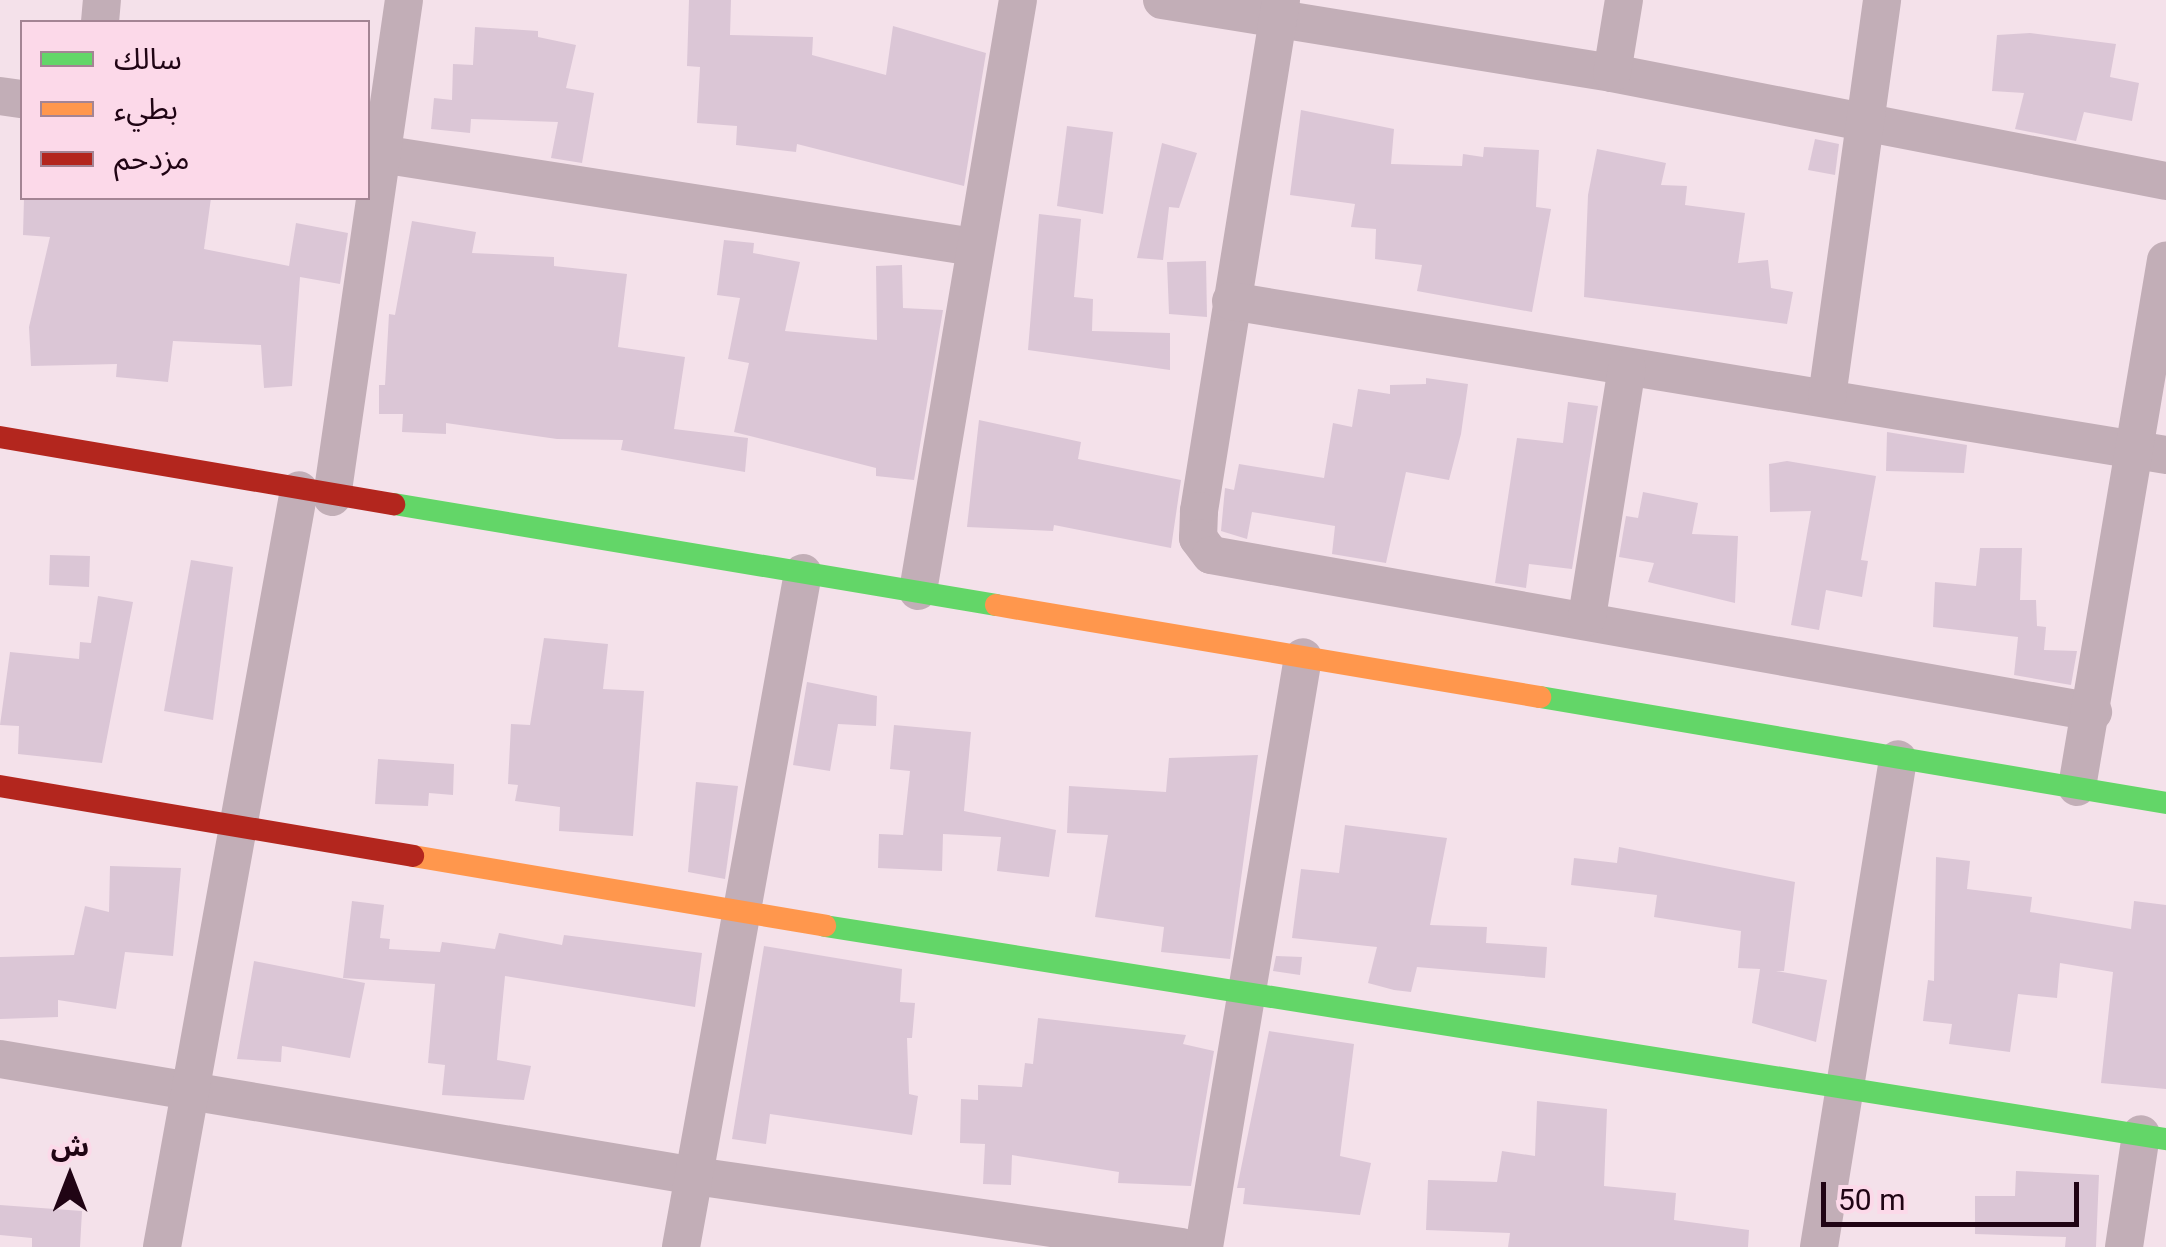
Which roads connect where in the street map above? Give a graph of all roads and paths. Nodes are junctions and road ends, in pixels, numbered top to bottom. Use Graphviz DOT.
graph roads {
  1 [pos="404,0"];
  2 [pos="1018,0"];
  3 [pos="1162,0"];
  4 [pos="1624,0"];
  5 [pos="1882,0"];
  6 [pos="1279,10"];
  7 [pos="1612,73"];
  8 [pos="1864,122"];
  9 [pos="376,153"];
  10 [pos="2166,181"];
  11 [pos="370,187"];
  12 [pos="368,200"];
  13 [pos="974,246"];
  14 [pos="2166,260"];
  15 [pos="1231,301"];
  16 [pos="1627,368"];
  17 [pos="1827,397"];
  18 [pos="0,437"];
  19 [pos="2150,454"];
  20 [pos="316,494"];
  21 [pos="803,573"];
  22 [pos="918,591"];
  23 [pos="1587,617"];
  24 [pos="1304,658"];
  25 [pos="2092,712"];
  26 [pos="1898,759"];
  27 [pos="0,786"];
  28 [pos="2076,787"];
  29 [pos="2166,803"];
  30 [pos="242,824"];
  31 [pos="744,913"];
  32 [pos="1244,997"];
  33 [pos="0,1059"];
  34 [pos="1844,1087"];
  35 [pos="194,1091"];
  36 [pos="2154,1136"];
  37 [pos="695,1176"];
  38 [pos="162,1247"];
  39 [pos="681,1247"];
  40 [pos="1182,1247"];
  41 [pos="1204,1247"];
  42 [pos="1819,1247"];
  43 [pos="2124,1247"];
  1 -- 9 [label="street"];
  2 -- 13 [label="street"];
  3 -- 6 [label="street"];
  4 -- 7 [label="street"];
  5 -- 8 [label="street"];
  6 -- 7 [label="street"];
  6 -- 15 [label="street"];
  7 -- 8 [label="street"];
  8 -- 10 [label="street"];
  8 -- 17 [label="street"];
  9 -- 11 [label="street"];
  9 -- 13 [label="street"];
  12 -- 20 [label="street"];
  13 -- 22 [label="street"];
  14 -- 19 [label="street"];
  15 -- 16 [label="street"];
  15 -- 23 [label="street"];
  16 -- 17 [label="street"];
  16 -- 23 [label="street"];
  17 -- 19 [label="street"];
  18 -- 20 [label="street"];
  19 -- 25 [label="street"];
  20 -- 21 [label="street"];
  20 -- 30 [label="street"];
  21 -- 22 [label="street"];
  21 -- 31 [label="street"];
  22 -- 24 [label="street"];
  23 -- 25 [label="street"];
  24 -- 26 [label="street"];
  24 -- 32 [label="street"];
  25 -- 28 [label="street"];
  26 -- 28 [label="street"];
  26 -- 34 [label="street"];
  27 -- 30 [label="street"];
  28 -- 29 [label="street"];
  30 -- 31 [label="street"];
  30 -- 35 [label="street"];
  31 -- 32 [label="street"];
  31 -- 37 [label="street"];
  32 -- 34 [label="street"];
  32 -- 41 [label="street"];
  33 -- 35 [label="street"];
  34 -- 36 [label="street"];
  34 -- 42 [label="street"];
  35 -- 37 [label="street"];
  35 -- 38 [label="street"];
  36 -- 43 [label="street"];
  37 -- 39 [label="street"];
  37 -- 40 [label="street"];
}
